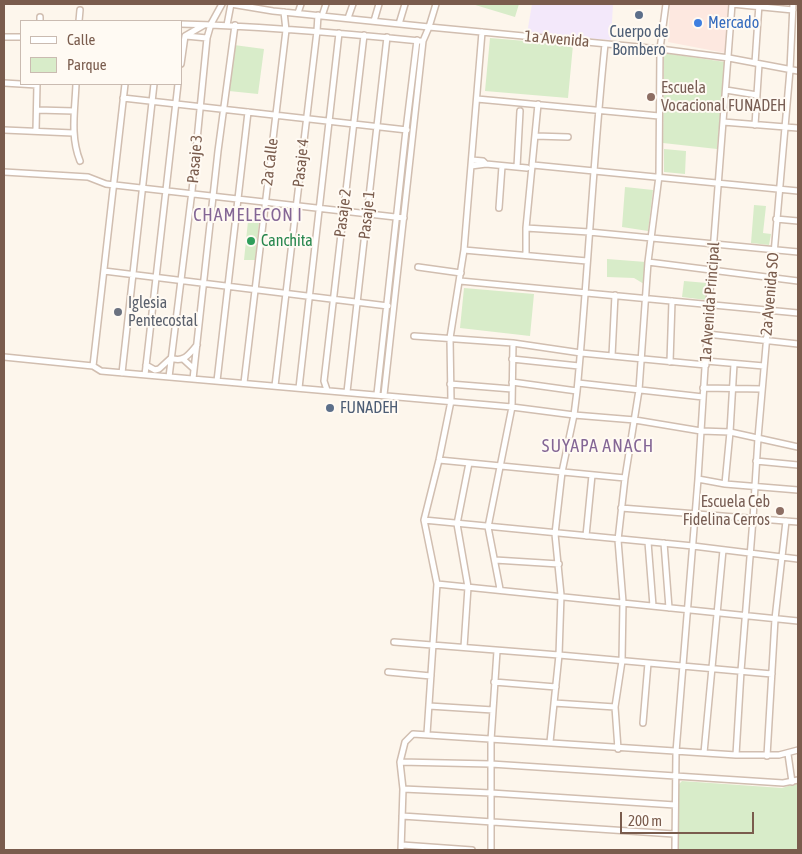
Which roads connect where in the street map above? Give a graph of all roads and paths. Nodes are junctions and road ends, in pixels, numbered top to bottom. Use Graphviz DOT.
graph roads {
  1 [pos="222,4"];
  2 [pos="231,4"];
  3 [pos="275,4"];
  4 [pos="301,4"];
  5 [pos="326,4"];
  6 [pos="353,4"];
  7 [pos="379,4"];
  8 [pos="406,4"];
  9 [pos="436,4"];
  10 [pos="666,4"];
  11 [pos="732,4"];
  12 [pos="248,5"];
  13 [pos="759,5"];
  14 [pos="793,7"];
  15 [pos="80,10"];
  16 [pos="273,10"];
  17 [pos="284,12"];
  18 [pos="298,13"];
  19 [pos="320,15"];
  20 [pos="348,18"];
  21 [pos="79,20"];
  22 [pos="374,21"];
  23 [pos="182,24"];
  24 [pos="211,24"];
  25 [pos="399,24"];
  26 [pos="204,25"];
  27 [pos="227,25"];
  28 [pos="235,26"];
  29 [pos="429,27"];
  30 [pos="286,30"];
  31 [pos="317,31"];
  32 [pos="482,32"];
  33 [pos="339,33"];
  34 [pos="364,35"];
  35 [pos="185,36"];
  36 [pos="4,37"];
  37 [pos="20,37"];
  38 [pos="387,37"];
  39 [pos="207,38"];
  40 [pos="420,41"];
  41 [pos="604,44"];
  42 [pos="660,49"];
  43 [pos="182,57"];
  44 [pos="729,58"];
  45 [pos="757,63"];
  46 [pos="790,70"];
  47 [pos="798,71"];
  48 [pos="4,84"];
  49 [pos="20,84"];
  50 [pos="38,85"];
  51 [pos="76,85"];
  52 [pos="125,85"];
  53 [pos="154,85"];
  54 [pos="178,85"];
  55 [pos="726,90"];
  56 [pos="757,95"];
  57 [pos="123,98"];
  58 [pos="477,99"];
  59 [pos="152,101"];
  60 [pos="176,103"];
  61 [pos="538,104"];
  62 [pos="200,106"];
  63 [pos="224,109"];
  64 [pos="37,110"];
  65 [pos="520,110"];
  66 [pos="598,110"];
  67 [pos="74,111"];
  68 [pos="248,112"];
  69 [pos="276,115"];
  70 [pos="659,116"];
  71 [pos="306,118"];
  72 [pos="330,121"];
  73 [pos="723,122"];
  74 [pos="354,124"];
  75 [pos="755,124"];
  76 [pos="377,126"];
  77 [pos="784,127"];
  78 [pos="798,128"];
  79 [pos="4,130"];
  80 [pos="406,130"];
  81 [pos="412,130"];
  82 [pos="36,131"];
  83 [pos="73,133"];
  84 [pos="536,136"];
  85 [pos="568,137"];
  86 [pos="80,161"];
  87 [pos="471,163"];
  88 [pos="533,165"];
  89 [pos="502,166"];
  90 [pos="517,167"];
  91 [pos="527,168"];
  92 [pos="595,170"];
  93 [pos="4,172"];
  94 [pos="659,176"];
  95 [pos="719,183"];
  96 [pos="114,184"];
  97 [pos="143,188"];
  98 [pos="778,189"];
  99 [pos="166,190"];
  100 [pos="798,191"];
  101 [pos="190,193"];
  102 [pos="214,196"];
  103 [pos="238,199"];
  104 [pos="265,202"];
  105 [pos="296,206"];
  106 [pos="320,208"];
  107 [pos="499,208"];
  108 [pos="343,211"];
  109 [pos="367,214"];
  110 [pos="397,218"];
  111 [pos="404,218"];
  112 [pos="776,219"];
  113 [pos="798,221"];
  114 [pos="526,228"];
  115 [pos="589,232"];
  116 [pos="651,239"];
  117 [pos="714,244"];
  118 [pos="464,250"];
  119 [pos="774,250"];
  120 [pos="798,252"];
  121 [pos="526,255"];
  122 [pos="587,261"];
  123 [pos="648,262"];
  124 [pos="418,267"];
  125 [pos="712,270"];
  126 [pos="104,271"];
  127 [pos="461,272"];
  128 [pos="133,274"];
  129 [pos="155,277"];
  130 [pos="772,278"];
  131 [pos="181,280"];
  132 [pos="460,281"];
  133 [pos="798,281"];
  134 [pos="204,283"];
  135 [pos="228,286"];
  136 [pos="256,290"];
  137 [pos="584,292"];
  138 [pos="285,293"];
  139 [pos="615,295"];
  140 [pos="309,296"];
  141 [pos="645,298"];
  142 [pos="333,299"];
  143 [pos="672,301"];
  144 [pos="357,302"];
  145 [pos="709,304"];
  146 [pos="386,306"];
  147 [pos="393,306"];
  148 [pos="769,310"];
  149 [pos="798,313"];
  150 [pos="707,334"];
  151 [pos="414,336"];
  152 [pos="450,338"];
  153 [pos="766,340"];
  154 [pos="513,344"];
  155 [pos="798,344"];
  156 [pos="197,345"];
  157 [pos="580,353"];
  158 [pos="612,356"];
  159 [pos="4,357"];
  160 [pos="171,358"];
  161 [pos="512,359"];
  162 [pos="642,359"];
  163 [pos="183,360"];
  164 [pos="670,362"];
  165 [pos="706,363"];
  166 [pos="734,364"];
  167 [pos="146,365"];
  168 [pos="93,366"];
  169 [pos="579,366"];
  170 [pos="764,366"];
  171 [pos="194,369"];
  172 [pos="122,372"];
  173 [pos="145,375"];
  174 [pos="169,377"];
  175 [pos="193,379"];
  176 [pos="217,381"];
  177 [pos="512,382"];
  178 [pos="244,383"];
  179 [pos="578,383"];
  180 [pos="450,384"];
  181 [pos="275,386"];
  182 [pos="300,388"];
  183 [pos="512,388"];
  184 [pos="703,388"];
  185 [pos="732,389"];
  186 [pos="762,389"];
  187 [pos="327,390"];
  188 [pos="639,390"];
  189 [pos="577,391"];
  190 [pos="348,392"];
  191 [pos="377,394"];
  192 [pos="384,395"];
  193 [pos="704,397"];
  194 [pos="450,401"];
  195 [pos="512,407"];
  196 [pos="574,415"];
  197 [pos="635,420"];
  198 [pos="701,431"];
  199 [pos="730,432"];
  200 [pos="758,438"];
  201 [pos="798,447"];
  202 [pos="439,460"];
  203 [pos="756,461"];
  204 [pos="470,463"];
  205 [pos="798,465"];
  206 [pos="500,466"];
  207 [pos="562,472"];
  208 [pos="592,475"];
  209 [pos="624,478"];
  210 [pos="698,479"];
  211 [pos="725,484"];
  212 [pos="754,486"];
  213 [pos="798,490"];
  214 [pos="621,508"];
  215 [pos="695,514"];
  216 [pos="753,519"];
  217 [pos="424,520"];
  218 [pos="786,521"];
  219 [pos="798,522"];
  220 [pos="457,524"];
  221 [pos="488,527"];
  222 [pos="555,534"];
  223 [pos="586,536"];
  224 [pos="618,540"];
  225 [pos="648,542"];
  226 [pos="664,543"];
  227 [pos="692,546"];
  228 [pos="722,550"];
  229 [pos="751,553"];
  230 [pos="782,557"];
  231 [pos="798,559"];
  232 [pos="495,560"];
  233 [pos="559,564"];
  234 [pos="437,584"];
  235 [pos="468,587"];
  236 [pos="500,589"];
  237 [pos="561,595"];
  238 [pos="623,602"];
  239 [pos="653,606"];
  240 [pos="669,608"];
  241 [pos="688,609"];
  242 [pos="717,612"];
  243 [pos="746,615"];
  244 [pos="775,618"];
  245 [pos="798,621"];
  246 [pos="394,642"];
  247 [pos="433,644"];
  248 [pos="464,647"];
  249 [pos="497,651"];
  250 [pos="559,654"];
  251 [pos="622,661"];
  252 [pos="648,663"];
  253 [pos="682,666"];
  254 [pos="712,669"];
  255 [pos="741,671"];
  256 [pos="388,672"];
  257 [pos="772,674"];
  258 [pos="431,676"];
  259 [pos="494,682"];
  260 [pos="556,687"];
  261 [pos="554,703"];
  262 [pos="429,706"];
  263 [pos="615,707"];
  264 [pos="493,710"];
  265 [pos="643,723"];
  266 [pos="427,734"];
  267 [pos="491,740"];
  268 [pos="550,742"];
  269 [pos="618,749"];
  270 [pos="798,750"];
  271 [pos="676,752"];
  272 [pos="704,754"];
  273 [pos="788,754"];
  274 [pos="736,755"];
  275 [pos="767,756"];
  276 [pos="400,762"];
  277 [pos="491,764"];
  278 [pos="675,777"];
  279 [pos="795,781"];
  280 [pos="403,789"];
  281 [pos="491,793"];
  282 [pos="675,806"];
  283 [pos="402,816"];
  284 [pos="491,823"];
  285 [pos="674,834"];
  286 [pos="401,848"];
  287 [pos="472,850"];
  288 [pos="491,850"];
  289 [pos="675,850"];
  1 -- 24 [label="street, Pasaje 3"];
  2 -- 12 [label="street, 1a Avenida"];
  2 -- 27 [label="street"];
  3 -- 16 [label="street"];
  4 -- 18 [label="street"];
  5 -- 19 [label="street, Pasaje 4"];
  6 -- 20 [label="street"];
  7 -- 22 [label="street"];
  8 -- 25 [label="street"];
  9 -- 29 [label="street"];
  10 -- 42 [label="street"];
  11 -- 13 [label="street"];
  11 -- 44 [label="street, 1a Avenida Principal"];
  12 -- 16 [label="street, 1a Avenida"];
  13 -- 14 [label="street"];
  13 -- 45 [label="street"];
  14 -- 46 [label="street, 2a Avenida SO"];
  15 -- 21 [label="street"];
  16 -- 17 [label="street, 1a Avenida"];
  17 -- 18 [label="street, 1a Avenida"];
  17 -- 30 [label="street, 2a Calle"];
  18 -- 19 [label="street, 1a Avenida"];
  19 -- 20 [label="street, 1a Avenida"];
  19 -- 31 [label="street, Pasaje 4"];
  20 -- 22 [label="street, 1a Avenida"];
  22 -- 25 [label="street, 1a Avenida"];
  23 -- 26 [label="street"];
  24 -- 26 [label="street"];
  24 -- 27 [label="street"];
  24 -- 39 [label="street, Pasaje 3"];
  25 -- 29 [label="street, 1a Avenida"];
  26 -- 35 [label="street"];
  27 -- 28 [label="street"];
  28 -- 30 [label="street"];
  28 -- 63 [label="street"];
  29 -- 32 [label="street, 1a Avenida"];
  29 -- 40 [label="street"];
  30 -- 31 [label="street"];
  30 -- 69 [label="street, 2a Calle"];
  31 -- 33 [label="street"];
  31 -- 71 [label="street, Pasaje 4"];
  32 -- 41 [label="street, 1a Avenida"];
  32 -- 58 [label="street"];
  33 -- 34 [label="street"];
  33 -- 72 [label="street"];
  34 -- 38 [label="street"];
  34 -- 74 [label="street, Pasaje 2"];
  35 -- 39 [label="street"];
  35 -- 43 [label="street"];
  36 -- 37 [label="street"];
  38 -- 40 [label="street"];
  38 -- 76 [label="street, Pasaje 1"];
  39 -- 62 [label="street, Pasaje 3"];
  40 -- 80 [label="street"];
  40 -- 81 [label="street"];
  41 -- 42 [label="street, 1a Avenida"];
  41 -- 66 [label="street"];
  42 -- 44 [label="street, 1a Avenida"];
  42 -- 70 [label="street"];
  44 -- 45 [label="street, 1a Avenida"];
  44 -- 55 [label="street, 1a Avenida Principal"];
  45 -- 46 [label="street, 1a Avenida"];
  45 -- 56 [label="street"];
  46 -- 47 [label="street, 1a Avenida"];
  46 -- 77 [label="street, 2a Avenida SO"];
  48 -- 49 [label="street"];
  50 -- 64 [label="street"];
  51 -- 67 [label="street"];
  52 -- 57 [label="street"];
  53 -- 59 [label="street"];
  54 -- 60 [label="street"];
  55 -- 56 [label="street"];
  55 -- 73 [label="street, 1a Avenida Principal"];
  56 -- 75 [label="street"];
  57 -- 59 [label="street"];
  57 -- 96 [label="street"];
  58 -- 61 [label="street"];
  58 -- 87 [label="street"];
  59 -- 60 [label="street"];
  59 -- 97 [label="street"];
  60 -- 62 [label="street"];
  60 -- 99 [label="street"];
  61 -- 66 [label="street"];
  61 -- 84 [label="street"];
  62 -- 63 [label="street"];
  62 -- 101 [label="street, Pasaje 3"];
  63 -- 68 [label="street"];
  63 -- 102 [label="street"];
  64 -- 67 [label="street"];
  64 -- 82 [label="street"];
  65 -- 90 [label="street"];
  66 -- 70 [label="street"];
  66 -- 92 [label="street"];
  67 -- 83 [label="street"];
  68 -- 69 [label="street"];
  68 -- 103 [label="street"];
  69 -- 71 [label="street"];
  69 -- 104 [label="street, 2a Calle"];
  70 -- 94 [label="street"];
  71 -- 72 [label="street"];
  71 -- 105 [label="street, Pasaje 4"];
  72 -- 74 [label="street"];
  72 -- 106 [label="street"];
  73 -- 75 [label="street"];
  73 -- 95 [label="street, 1a Avenida Principal"];
  74 -- 76 [label="street"];
  74 -- 108 [label="street, Pasaje 2"];
  75 -- 77 [label="street"];
  76 -- 80 [label="street"];
  76 -- 109 [label="street, Pasaje 1"];
  77 -- 78 [label="street"];
  77 -- 98 [label="street, 2a Avenida SO"];
  79 -- 82 [label="street"];
  80 -- 81 [label="street"];
  80 -- 110 [label="street"];
  81 -- 111 [label="street"];
  82 -- 83 [label="street"];
  83 -- 86 [label="street"];
  84 -- 85 [label="street"];
  84 -- 88 [label="street"];
  87 -- 89 [label="street"];
  87 -- 118 [label="street"];
  88 -- 92 [label="street"];
  88 -- 114 [label="street"];
  89 -- 90 [label="street"];
  89 -- 107 [label="street"];
  90 -- 91 [label="street"];
  92 -- 94 [label="street"];
  92 -- 115 [label="street"];
  93 -- 96 [label="street"];
  94 -- 95 [label="street"];
  94 -- 116 [label="street"];
  95 -- 98 [label="street"];
  95 -- 117 [label="street, 1a Avenida Principal"];
  96 -- 97 [label="street"];
  96 -- 126 [label="street"];
  97 -- 99 [label="street"];
  97 -- 128 [label="street"];
  98 -- 100 [label="street"];
  98 -- 112 [label="street, 2a Avenida SO"];
  99 -- 101 [label="street"];
  99 -- 129 [label="street"];
  101 -- 102 [label="street"];
  101 -- 131 [label="street, Pasaje 3"];
  102 -- 103 [label="street"];
  102 -- 134 [label="street"];
  103 -- 104 [label="street"];
  103 -- 135 [label="street"];
  104 -- 105 [label="street"];
  104 -- 136 [label="street, 2a Calle"];
  105 -- 106 [label="street"];
  105 -- 138 [label="street, Pasaje 4"];
  106 -- 108 [label="street"];
  106 -- 140 [label="street"];
  108 -- 109 [label="street"];
  108 -- 142 [label="street, Pasaje 2"];
  109 -- 110 [label="street"];
  109 -- 144 [label="street, Pasaje 1"];
  110 -- 111 [label="street"];
  110 -- 146 [label="street"];
  111 -- 147 [label="street"];
  112 -- 113 [label="street"];
  112 -- 119 [label="street, 2a Avenida SO"];
  114 -- 115 [label="street"];
  114 -- 121 [label="street"];
  115 -- 116 [label="street"];
  115 -- 122 [label="street"];
  116 -- 117 [label="street"];
  116 -- 123 [label="street"];
  117 -- 119 [label="street"];
  117 -- 125 [label="street, 1a Avenida Principal"];
  118 -- 121 [label="street"];
  118 -- 127 [label="street"];
  119 -- 120 [label="street"];
  119 -- 130 [label="street, 2a Avenida SO"];
  121 -- 122 [label="street"];
  122 -- 137 [label="street"];
  123 -- 125 [label="street"];
  123 -- 141 [label="street"];
  124 -- 127 [label="street"];
  125 -- 130 [label="street"];
  125 -- 145 [label="street, 1a Avenida Principal"];
  126 -- 128 [label="street"];
  126 -- 168 [label="street"];
  127 -- 132 [label="street"];
  128 -- 129 [label="street"];
  128 -- 172 [label="street"];
  129 -- 131 [label="street"];
  129 -- 167 [label="street"];
  130 -- 133 [label="street"];
  130 -- 148 [label="street, 2a Avenida SO"];
  131 -- 134 [label="street"];
  131 -- 160 [label="street, Pasaje 3"];
  132 -- 137 [label="street"];
  132 -- 152 [label="street"];
  134 -- 135 [label="street"];
  134 -- 156 [label="street"];
  135 -- 136 [label="street"];
  135 -- 176 [label="street"];
  136 -- 138 [label="street"];
  136 -- 178 [label="street, 2a Calle"];
  137 -- 139 [label="street"];
  137 -- 157 [label="street"];
  138 -- 140 [label="street"];
  138 -- 181 [label="street, Pasaje 4"];
  139 -- 141 [label="street"];
  139 -- 158 [label="street"];
  140 -- 142 [label="street"];
  140 -- 182 [label="street"];
  141 -- 143 [label="street"];
  141 -- 162 [label="street"];
  142 -- 144 [label="street"];
  142 -- 187 [label="street, Pasaje 2"];
  143 -- 145 [label="street"];
  143 -- 164 [label="street"];
  144 -- 146 [label="street"];
  144 -- 190 [label="street, Pasaje 1"];
  145 -- 148 [label="street"];
  145 -- 150 [label="street, 1a Avenida Principal"];
  146 -- 147 [label="street"];
  146 -- 191 [label="street"];
  147 -- 192 [label="street"];
  148 -- 149 [label="street"];
  148 -- 153 [label="street, 2a Avenida SO"];
  150 -- 153 [label="street"];
  150 -- 165 [label="street, 1a Avenida Principal"];
  151 -- 152 [label="street"];
  152 -- 154 [label="street"];
  152 -- 180 [label="street"];
  153 -- 155 [label="street"];
  153 -- 170 [label="street, 2a Avenida SO"];
  154 -- 157 [label="street"];
  154 -- 161 [label="street"];
  156 -- 163 [label="street"];
  156 -- 171 [label="street"];
  157 -- 158 [label="street"];
  157 -- 169 [label="street"];
  158 -- 162 [label="street"];
  159 -- 168 [label="street"];
  160 -- 163 [label="street"];
  160 -- 167 [label="street"];
  160 -- 174 [label="street, Pasaje 3"];
  161 -- 169 [label="street"];
  161 -- 177 [label="street"];
  162 -- 164 [label="street"];
  162 -- 188 [label="street"];
  163 -- 171 [label="street"];
  164 -- 165 [label="street"];
  165 -- 166 [label="street"];
  165 -- 184 [label="street, 1a Avenida Principal"];
  166 -- 170 [label="street"];
  166 -- 185 [label="street"];
  167 -- 173 [label="street"];
  168 -- 172 [label="street"];
  169 -- 179 [label="street"];
  170 -- 186 [label="street, 2a Avenida SO"];
  171 -- 175 [label="street"];
  172 -- 173 [label="street"];
  173 -- 174 [label="street"];
  174 -- 175 [label="street"];
  175 -- 176 [label="street"];
  176 -- 178 [label="street"];
  177 -- 183 [label="street"];
  177 -- 189 [label="street"];
  178 -- 181 [label="street"];
  179 -- 188 [label="street"];
  179 -- 189 [label="street"];
  180 -- 183 [label="street"];
  180 -- 194 [label="street"];
  181 -- 182 [label="street"];
  182 -- 187 [label="street"];
  183 -- 195 [label="street"];
  184 -- 185 [label="street"];
  184 -- 193 [label="street, 1a Avenida Principal"];
  185 -- 186 [label="street"];
  185 -- 199 [label="street"];
  186 -- 200 [label="street, 2a Avenida SO"];
  187 -- 190 [label="street"];
  188 -- 193 [label="street"];
  188 -- 197 [label="street"];
  189 -- 196 [label="street"];
  190 -- 191 [label="street"];
  191 -- 192 [label="street"];
  192 -- 194 [label="street"];
  193 -- 198 [label="street, 1a Avenida Principal"];
  194 -- 195 [label="street"];
  194 -- 202 [label="street"];
  195 -- 196 [label="street"];
  195 -- 206 [label="street"];
  196 -- 197 [label="street"];
  196 -- 207 [label="street"];
  197 -- 198 [label="street"];
  197 -- 209 [label="street"];
  198 -- 199 [label="street"];
  198 -- 210 [label="street, 1a Avenida Principal"];
  199 -- 200 [label="street"];
  199 -- 211 [label="street"];
  200 -- 201 [label="street"];
  200 -- 203 [label="street, 2a Avenida SO"];
  202 -- 204 [label="street"];
  202 -- 217 [label="street"];
  203 -- 205 [label="street"];
  203 -- 212 [label="street, 2a Avenida SO"];
  204 -- 206 [label="street"];
  204 -- 220 [label="street"];
  206 -- 207 [label="street"];
  206 -- 221 [label="street"];
  207 -- 208 [label="street"];
  207 -- 222 [label="street"];
  208 -- 209 [label="street"];
  208 -- 223 [label="street"];
  209 -- 214 [label="street"];
  210 -- 211 [label="street"];
  210 -- 215 [label="street, 1a Avenida Principal"];
  211 -- 212 [label="street"];
  212 -- 213 [label="street"];
  212 -- 216 [label="street, 2a Avenida SO"];
  214 -- 215 [label="street"];
  214 -- 224 [label="street"];
  215 -- 216 [label="street"];
  215 -- 227 [label="street, 1a Avenida Principal"];
  216 -- 218 [label="street"];
  216 -- 229 [label="street, 2a Avenida SO"];
  217 -- 220 [label="street"];
  217 -- 234 [label="street"];
  218 -- 219 [label="street"];
  218 -- 230 [label="street"];
  220 -- 221 [label="street"];
  220 -- 235 [label="street"];
  221 -- 222 [label="street"];
  221 -- 232 [label="street"];
  222 -- 223 [label="street"];
  222 -- 233 [label="street"];
  223 -- 224 [label="street"];
  224 -- 225 [label="street"];
  224 -- 238 [label="street"];
  225 -- 226 [label="street"];
  225 -- 239 [label="street"];
  226 -- 227 [label="street"];
  226 -- 240 [label="street"];
  227 -- 228 [label="street"];
  227 -- 241 [label="street, 1a Avenida Principal"];
  228 -- 229 [label="street"];
  228 -- 242 [label="street"];
  229 -- 230 [label="street"];
  229 -- 243 [label="street, 2a Avenida SO"];
  230 -- 231 [label="street"];
  230 -- 244 [label="street"];
  232 -- 233 [label="street"];
  232 -- 236 [label="street"];
  233 -- 237 [label="street"];
  234 -- 235 [label="street"];
  234 -- 247 [label="street"];
  235 -- 236 [label="street"];
  235 -- 248 [label="street"];
  236 -- 237 [label="street"];
  237 -- 238 [label="street"];
  237 -- 250 [label="street"];
  238 -- 239 [label="street"];
  238 -- 251 [label="street"];
  239 -- 240 [label="street"];
  240 -- 241 [label="street"];
  241 -- 242 [label="street"];
  241 -- 253 [label="street, 1a Avenida Principal"];
  242 -- 243 [label="street"];
  242 -- 254 [label="street"];
  243 -- 244 [label="street"];
  243 -- 255 [label="street, 2a Avenida SO"];
  244 -- 245 [label="street"];
  244 -- 257 [label="street"];
  246 -- 247 [label="street"];
  247 -- 248 [label="street"];
  247 -- 258 [label="street"];
  248 -- 249 [label="street"];
  249 -- 250 [label="street"];
  249 -- 259 [label="street"];
  250 -- 251 [label="street"];
  250 -- 260 [label="street"];
  251 -- 252 [label="street"];
  251 -- 263 [label="street"];
  252 -- 253 [label="street"];
  252 -- 265 [label="street"];
  253 -- 254 [label="street"];
  253 -- 271 [label="street, 1a Avenida Principal"];
  254 -- 255 [label="street"];
  254 -- 272 [label="street"];
  255 -- 257 [label="street"];
  255 -- 274 [label="street, 2a Avenida SO"];
  256 -- 258 [label="street"];
  257 -- 275 [label="street"];
  258 -- 262 [label="street"];
  259 -- 260 [label="street"];
  259 -- 264 [label="street"];
  260 -- 261 [label="street"];
  261 -- 263 [label="street"];
  261 -- 268 [label="street"];
  262 -- 264 [label="street"];
  262 -- 266 [label="street"];
  263 -- 269 [label="street"];
  264 -- 267 [label="street"];
  266 -- 267 [label="street"];
  266 -- 276 [label="street"];
  267 -- 268 [label="street"];
  267 -- 277 [label="street"];
  268 -- 269 [label="street"];
  269 -- 271 [label="street"];
  270 -- 273 [label="street"];
  271 -- 272 [label="street"];
  271 -- 278 [label="street, 1a Avenida Principal"];
  272 -- 274 [label="street"];
  273 -- 275 [label="street"];
  273 -- 279 [label="street"];
  274 -- 275 [label="street"];
  276 -- 277 [label="street"];
  276 -- 280 [label="street"];
  277 -- 278 [label="street"];
  277 -- 281 [label="street"];
  278 -- 279 [label="street"];
  278 -- 282 [label="street, 1a Avenida Principal"];
  280 -- 281 [label="street"];
  280 -- 283 [label="street"];
  281 -- 282 [label="street"];
  281 -- 284 [label="street"];
  282 -- 285 [label="street, 1a Avenida Principal"];
  283 -- 284 [label="street"];
  283 -- 286 [label="street"];
  284 -- 285 [label="street"];
  284 -- 288 [label="street"];
  285 -- 289 [label="street, 1a Avenida Principal"];
  286 -- 287 [label="street"];
}
